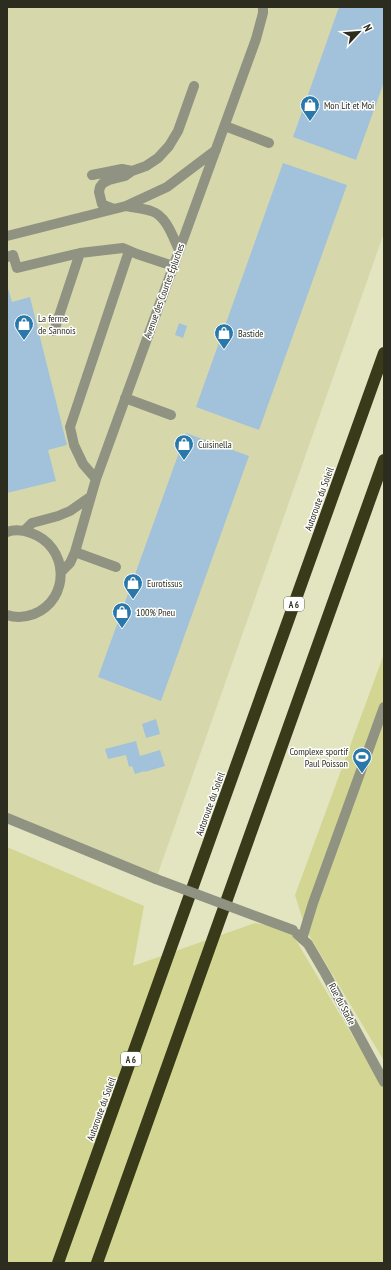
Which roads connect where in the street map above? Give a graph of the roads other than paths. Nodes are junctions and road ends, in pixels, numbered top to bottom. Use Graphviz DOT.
graph roads {
  1 [pos="263,7"];
  2 [pos="194,86"];
  3 [pos="225,126"];
  4 [pos="269,143"];
  5 [pos="216,150"];
  6 [pos="132,171"];
  7 [pos="92,175"];
  8 [pos="126,206"];
  9 [pos="114,209"];
  10 [pos="7,236"];
  11 [pos="179,250"];
  12 [pos="129,251"];
  13 [pos="80,253"];
  14 [pos="7,257"];
  15 [pos="173,266"];
  16 [pos="54,331"];
  17 [pos="384,353"];
  18 [pos="125,398"];
  19 [pos="171,415"];
  20 [pos="384,460"];
  21 [pos="96,479"];
  22 [pos="90,497"];
  23 [pos="24,531"];
  24 [pos="7,532"];
  25 [pos="75,552"];
  26 [pos="116,567"];
  27 [pos="62,572"];
  28 [pos="7,615"];
  29 [pos="384,707"];
  30 [pos="7,818"];
  31 [pos="302,939"];
  32 [pos="384,1082"];
  33 [pos="58,1263"];
  34 [pos="97,1263"];
  1 -- 3 [label="street, Avenue des Courtes Épluches"];
  2 -- 6 [label="street"];
  3 -- 4 [label="street"];
  3 -- 5 [label="street, Avenue des Courtes Épluches"];
  5 -- 8 [label="street"];
  5 -- 11 [label="street, Avenue des Courtes Épluches"];
  6 -- 7 [label="street"];
  6 -- 9 [label="street"];
  8 -- 9 [label="street"];
  8 -- 11 [label="street"];
  9 -- 10 [label="street"];
  11 -- 15 [label="street, Avenue des Courtes Épluches"];
  12 -- 13 [label="street"];
  12 -- 15 [label="street"];
  12 -- 21 [label="street"];
  13 -- 14 [label="street"];
  13 -- 16 [label="street"];
  15 -- 18 [label="street, Avenue des Courtes Épluches"];
  17 -- 33 [label="highway, Autoroute du Soleil / A 6"];
  18 -- 19 [label="street"];
  18 -- 21 [label="street, Avenue des Courtes Épluches"];
  20 -- 34 [label="highway"];
  21 -- 22 [label="street, Avenue des Courtes Épluches"];
  22 -- 23 [label="street"];
  22 -- 25 [label="street, Avenue des Courtes Épluches"];
  23 -- 24 [label="street"];
  23 -- 27 [label="street"];
  25 -- 26 [label="street"];
  25 -- 27 [label="street, Avenue des Courtes Épluches"];
  27 -- 28 [label="street"];
  29 -- 31 [label="street"];
  30 -- 31 [label="street, Rue du Stade, bridge"];
  31 -- 32 [label="street, Rue du Stade"];
}
